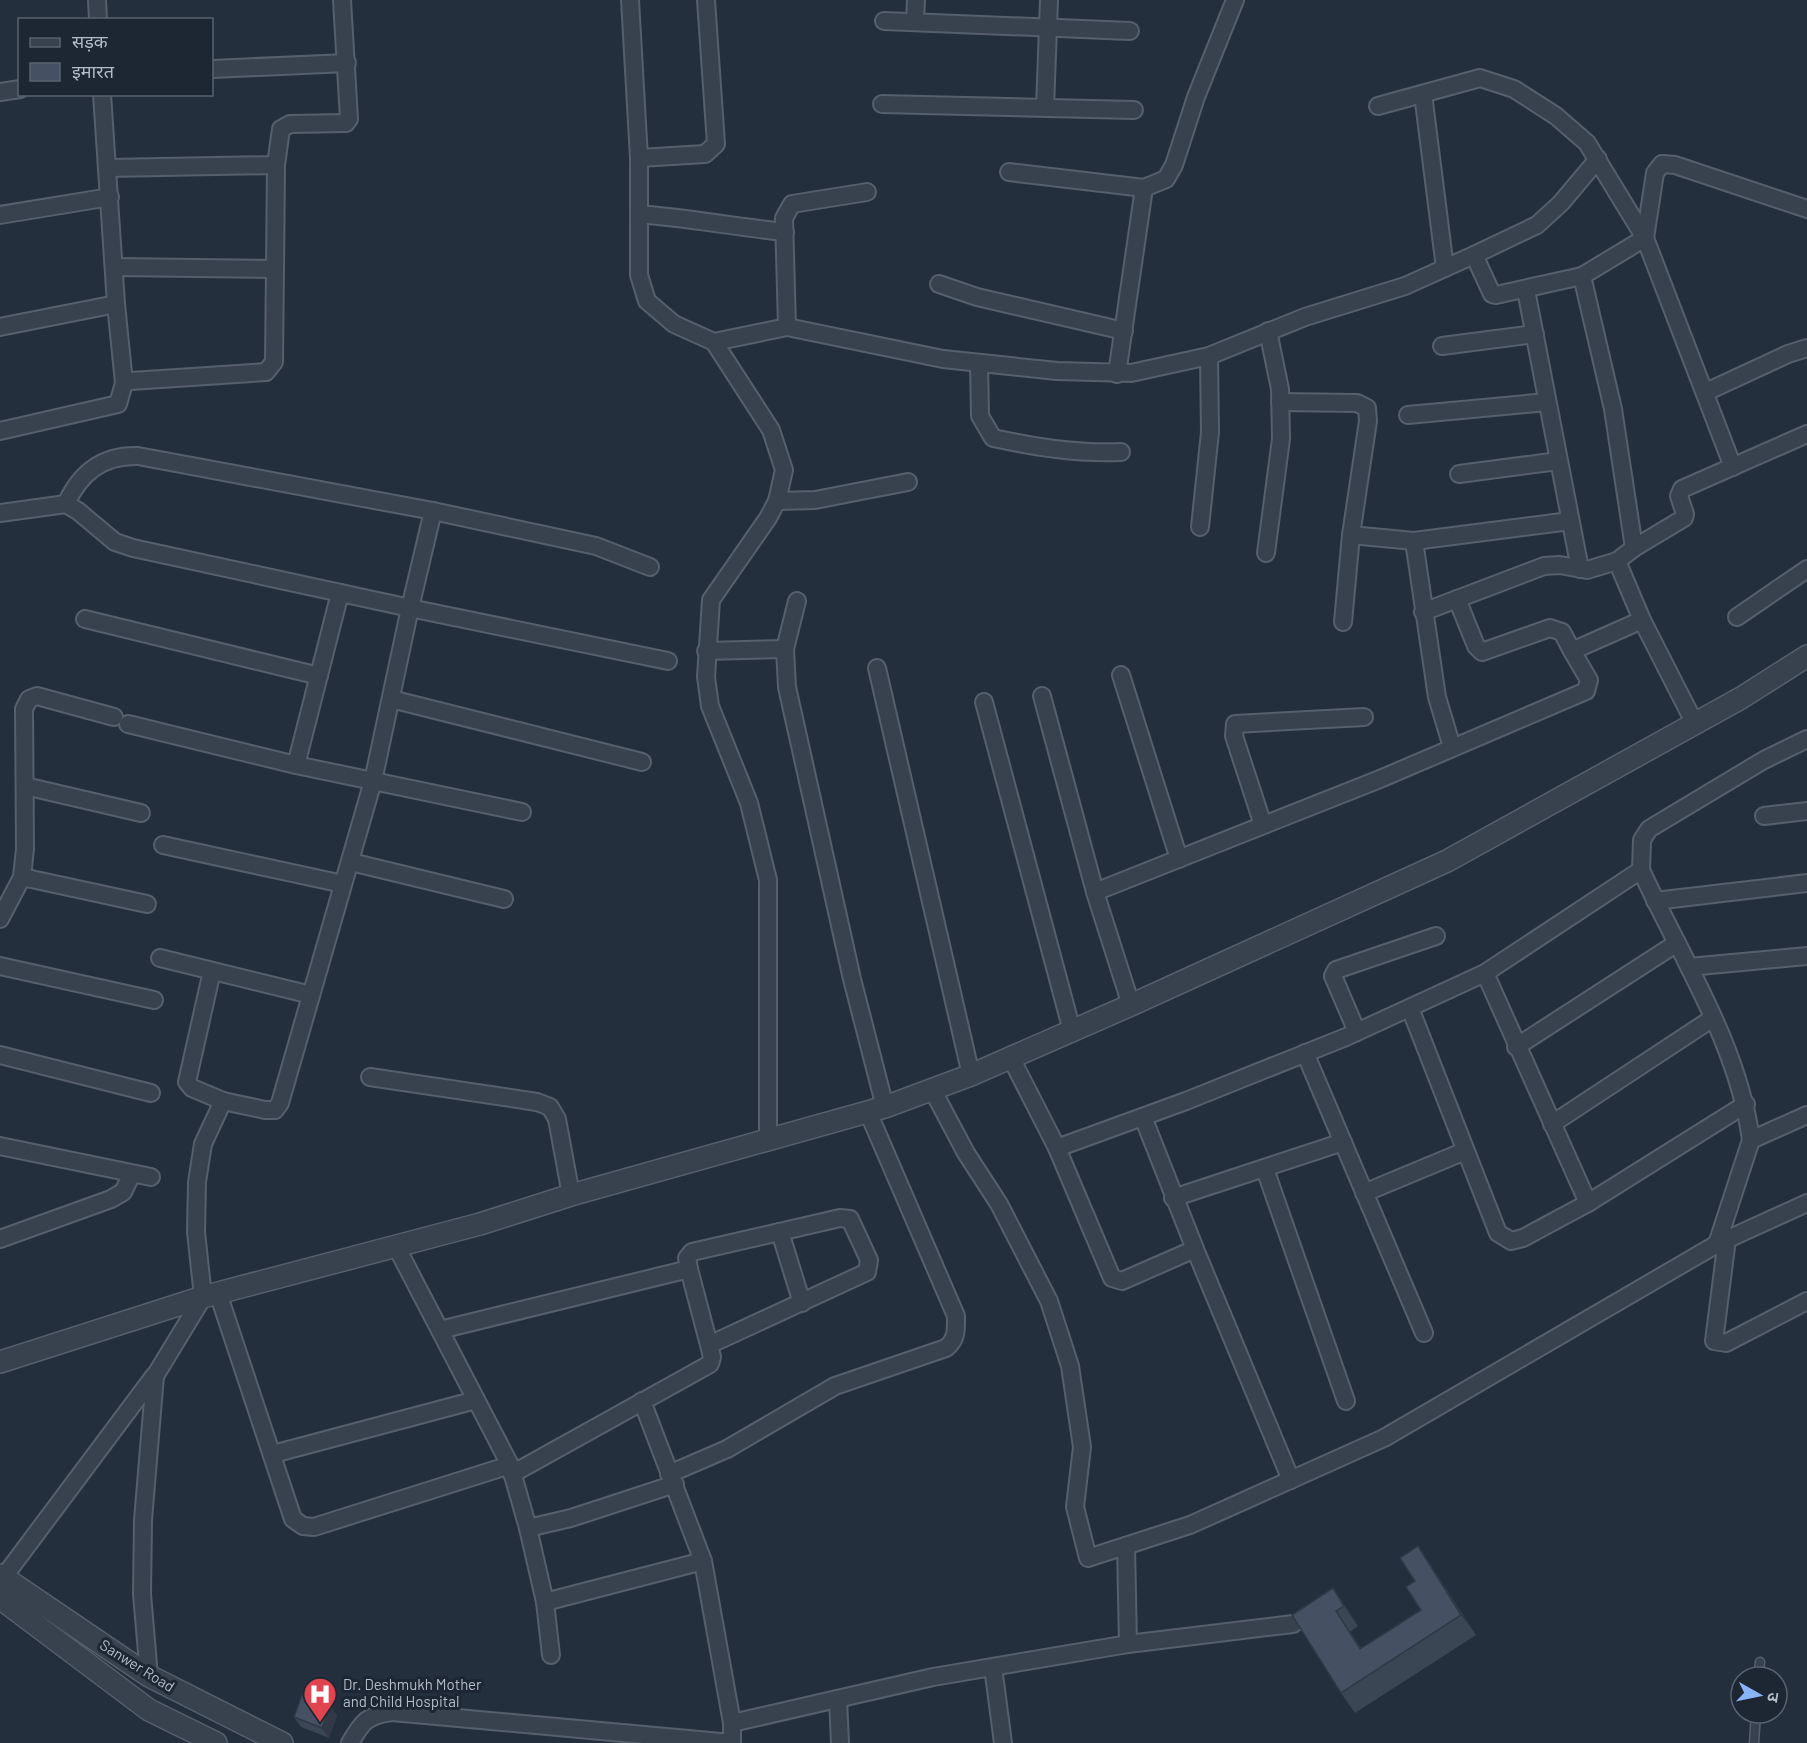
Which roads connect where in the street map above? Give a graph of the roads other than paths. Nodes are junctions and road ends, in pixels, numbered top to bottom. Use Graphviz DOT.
graph roads {
  1 [pos="98,0"];
  2 [pos="342,0"];
  3 [pos="630,0"];
  4 [pos="706,0"];
  5 [pos="916,0"];
  6 [pos="1049,0"];
  7 [pos="1235,0"];
  8 [pos="98,18"];
  9 [pos="884,21"];
  10 [pos="915,22"];
  11 [pos="1048,29"];
  12 [pos="1130,31"];
  13 [pos="347,63"];
  14 [pos="213,69"];
  15 [pos="18,88"];
  16 [pos="0,92"];
  17 [pos="1423,94"];
  18 [pos="102,96"];
  19 [pos="882,104"];
  20 [pos="1378,106"];
  21 [pos="1045,108"];
  22 [pos="1134,110"];
  23 [pos="639,158"];
  24 [pos="1598,159"];
  25 [pos="276,165"];
  26 [pos="108,168"];
  27 [pos="1009,172"];
  28 [pos="1144,188"];
  29 [pos="867,192"];
  30 [pos="110,198"];
  31 [pos="1807,209"];
  32 [pos="639,214"];
  33 [pos="0,215"];
  34 [pos="785,232"];
  35 [pos="1645,238"];
  36 [pos="1474,255"];
  37 [pos="115,267"];
  38 [pos="1445,268"];
  39 [pos="275,269"];
  40 [pos="1582,276"];
  41 [pos="939,284"];
  42 [pos="1526,290"];
  43 [pos="116,304"];
  44 [pos="0,327"];
  45 [pos="788,327"];
  46 [pos="1124,331"];
  47 [pos="1268,331"];
  48 [pos="1534,334"];
  49 [pos="714,342"];
  50 [pos="1442,346"];
  51 [pos="1807,348"];
  52 [pos="1209,356"];
  53 [pos="980,363"];
  54 [pos="1124,373"];
  55 [pos="124,383"];
  56 [pos="1706,392"];
  57 [pos="1280,402"];
  58 [pos="1547,402"];
  59 [pos="1408,415"];
  60 [pos="0,431"];
  61 [pos="1807,434"];
  62 [pos="1121,452"];
  63 [pos="1558,461"];
  64 [pos="1733,467"];
  65 [pos="1459,474"];
  66 [pos="908,482"];
  67 [pos="777,501"];
  68 [pos="61,505"];
  69 [pos="433,511"];
  70 [pos="0,513"];
  71 [pos="1570,521"];
  72 [pos="1200,527"];
  73 [pos="1351,535"];
  74 [pos="1414,541"];
  75 [pos="1634,548"];
  76 [pos="1266,553"];
  77 [pos="1617,561"];
  78 [pos="650,567"];
  79 [pos="1580,569"];
  80 [pos="1807,569"];
  81 [pos="340,593"];
  82 [pos="1457,599"];
  83 [pos="797,601"];
  84 [pos="410,608"];
  85 [pos="1423,612"];
  86 [pos="1737,617"];
  87 [pos="85,619"];
  88 [pos="1642,620"];
  89 [pos="1342,621"];
  90 [pos="784,649"];
  91 [pos="706,651"];
  92 [pos="1572,651"];
  93 [pos="1807,656"];
  94 [pos="668,661"];
  95 [pos="877,668"];
  96 [pos="1121,675"];
  97 [pos="319,676"];
  98 [pos="1042,696"];
  99 [pos="391,699"];
  100 [pos="984,702"];
  101 [pos="1364,717"];
  102 [pos="1695,724"];
  103 [pos="1807,739"];
  104 [pos="1452,747"];
  105 [pos="642,762"];
  106 [pos="296,765"];
  107 [pos="373,781"];
  108 [pos="25,786"];
  109 [pos="1807,811"];
  110 [pos="522,812"];
  111 [pos="141,813"];
  112 [pos="1764,816"];
  113 [pos="1263,825"];
  114 [pos="163,845"];
  115 [pos="1179,859"];
  116 [pos="351,862"];
  117 [pos="1641,870"];
  118 [pos="22,877"];
  119 [pos="1807,883"];
  120 [pos="344,884"];
  121 [pos="1095,892"];
  122 [pos="504,899"];
  123 [pos="1655,901"];
  124 [pos="147,904"];
  125 [pos="0,919"];
  126 [pos="1436,936"];
  127 [pos="1677,943"];
  128 [pos="1807,956"];
  129 [pos="160,958"];
  130 [pos="0,966"];
  131 [pos="1689,967"];
  132 [pos="212,971"];
  133 [pos="1485,973"];
  134 [pos="312,995"];
  135 [pos="154,1000"];
  136 [pos="1131,1005"];
  137 [pos="1410,1008"];
  138 [pos="1713,1018"];
  139 [pos="1072,1031"];
  140 [pos="1357,1032"];
  141 [pos="1516,1047"];
  142 [pos="1305,1053"];
  143 [pos="0,1055"];
  144 [pos="1010,1056"];
  145 [pos="971,1075"];
  146 [pos="370,1077"];
  147 [pos="932,1089"];
  148 [pos="151,1092"];
  149 [pos="223,1101"];
  150 [pos="1746,1104"];
  151 [pos="877,1109"];
  152 [pos="1807,1115"];
  153 [pos="1143,1117"];
  154 [pos="1552,1124"];
  155 [pos="1751,1140"];
  156 [pos="768,1141"];
  157 [pos="1343,1142"];
  158 [pos="0,1146"];
  159 [pos="1057,1148"];
  160 [pos="1466,1150"];
  161 [pos="1265,1169"];
  162 [pos="132,1174"];
  163 [pos="151,1178"];
  164 [pos="1364,1192"];
  165 [pos="571,1195"];
  166 [pos="1173,1198"];
  167 [pos="1588,1203"];
  168 [pos="1807,1203"];
  169 [pos="780,1232"];
  170 [pos="0,1239"];
  171 [pos="1722,1242"];
  172 [pos="396,1246"];
  173 [pos="1195,1249"];
  174 [pos="689,1269"];
  175 [pos="210,1295"];
  176 [pos="1807,1301"];
  177 [pos="802,1303"];
  178 [pos="440,1330"];
  179 [pos="1424,1333"];
  180 [pos="709,1345"];
  181 [pos="0,1362"];
  182 [pos="155,1376"];
  183 [pos="476,1400"];
  184 [pos="642,1401"];
  185 [pos="1346,1401"];
  186 [pos="273,1454"];
  187 [pos="511,1470"];
  188 [pos="672,1479"];
  189 [pos="1291,1480"];
  190 [pos="528,1528"];
  191 [pos="1126,1546"];
  192 [pos="703,1562"];
  193 [pos="1,1584"];
  194 [pos="544,1602"];
  195 [pos="1293,1624"];
  196 [pos="1128,1644"];
  197 [pos="551,1655"];
  198 [pos="1760,1662"];
  199 [pos="1760,1665"];
  200 [pos="993,1667"];
  201 [pos="149,1676"];
  202 [pos="838,1699"];
  203 [pos="732,1723"];
  204 [pos="1755,1725"];
  205 [pos="252,1736"];
  206 [pos="216,1743"];
  207 [pos="282,1743"];
  208 [pos="350,1743"];
  209 [pos="732,1743"];
  210 [pos="840,1743"];
  211 [pos="1003,1743"];
  212 [pos="1754,1743"];
  1 -- 8 [label="street"];
  2 -- 13 [label="street"];
  3 -- 23 [label="street"];
  4 -- 23 [label="street"];
  5 -- 10 [label="street"];
  6 -- 11 [label="street"];
  7 -- 28 [label="street"];
  9 -- 10 [label="street"];
  10 -- 11 [label="street"];
  11 -- 12 [label="street"];
  11 -- 21 [label="street"];
  13 -- 14 [label="street"];
  13 -- 25 [label="street"];
  15 -- 16 [label="street"];
  17 -- 20 [label="street"];
  17 -- 24 [label="street"];
  17 -- 38 [label="street"];
  18 -- 26 [label="street"];
  19 -- 21 [label="street"];
  21 -- 22 [label="street"];
  23 -- 32 [label="street"];
  24 -- 35 [label="street"];
  24 -- 36 [label="street"];
  25 -- 26 [label="street"];
  25 -- 39 [label="street"];
  26 -- 30 [label="street"];
  27 -- 28 [label="street"];
  28 -- 46 [label="street"];
  29 -- 34 [label="street"];
  30 -- 33 [label="street"];
  30 -- 37 [label="street"];
  31 -- 35 [label="street"];
  32 -- 34 [label="street"];
  32 -- 49 [label="street"];
  34 -- 45 [label="street"];
  35 -- 40 [label="street"];
  35 -- 56 [label="street"];
  36 -- 38 [label="street"];
  36 -- 42 [label="street"];
  37 -- 39 [label="street"];
  37 -- 43 [label="street"];
  38 -- 47 [label="street"];
  39 -- 55 [label="street"];
  40 -- 42 [label="street"];
  40 -- 75 [label="street"];
  41 -- 46 [label="street"];
  42 -- 48 [label="street"];
  43 -- 44 [label="street"];
  43 -- 55 [label="street"];
  45 -- 49 [label="street"];
  45 -- 53 [label="street"];
  46 -- 54 [label="street"];
  47 -- 52 [label="street"];
  47 -- 57 [label="street"];
  48 -- 50 [label="street"];
  48 -- 58 [label="street"];
  49 -- 67 [label="street"];
  51 -- 56 [label="street"];
  52 -- 54 [label="street"];
  52 -- 72 [label="street"];
  53 -- 54 [label="street"];
  53 -- 62 [label="street"];
  55 -- 60 [label="street"];
  56 -- 64 [label="street"];
  57 -- 73 [label="street"];
  57 -- 76 [label="street"];
  58 -- 59 [label="street"];
  58 -- 63 [label="street"];
  61 -- 64 [label="street"];
  63 -- 65 [label="street"];
  63 -- 71 [label="street"];
  64 -- 75 [label="street"];
  66 -- 67 [label="street"];
  67 -- 91 [label="street"];
  68 -- 69 [label="street"];
  68 -- 70 [label="street"];
  68 -- 81 [label="street"];
  69 -- 78 [label="street"];
  69 -- 84 [label="street"];
  71 -- 74 [label="street"];
  71 -- 79 [label="street"];
  73 -- 74 [label="street"];
  73 -- 89 [label="street"];
  74 -- 85 [label="street"];
  75 -- 77 [label="street"];
  77 -- 79 [label="street"];
  77 -- 88 [label="street"];
  79 -- 82 [label="street"];
  80 -- 86 [label="street"];
  81 -- 84 [label="street"];
  81 -- 97 [label="street"];
  82 -- 85 [label="street"];
  82 -- 92 [label="street"];
  83 -- 90 [label="street"];
  84 -- 94 [label="street"];
  84 -- 99 [label="street"];
  85 -- 104 [label="street"];
  87 -- 97 [label="street"];
  88 -- 92 [label="street"];
  88 -- 102 [label="street"];
  90 -- 91 [label="street"];
  90 -- 151 [label="street"];
  91 -- 156 [label="street"];
  92 -- 104 [label="street"];
  93 -- 102 [label="street"];
  95 -- 145 [label="street"];
  96 -- 115 [label="street"];
  97 -- 106 [label="street"];
  98 -- 121 [label="street"];
  99 -- 105 [label="street"];
  99 -- 107 [label="street"];
  100 -- 139 [label="street"];
  101 -- 113 [label="street"];
  102 -- 136 [label="street"];
  103 -- 117 [label="street"];
  104 -- 113 [label="street"];
  106 -- 107 [label="street"];
  106 -- 108 [label="street"];
  107 -- 110 [label="street"];
  107 -- 116 [label="street"];
  108 -- 111 [label="street"];
  108 -- 118 [label="street"];
  109 -- 112 [label="street"];
  113 -- 115 [label="street"];
  114 -- 120 [label="street"];
  115 -- 121 [label="street"];
  116 -- 120 [label="street"];
  116 -- 122 [label="street"];
  117 -- 123 [label="street"];
  117 -- 133 [label="street"];
  118 -- 124 [label="street"];
  118 -- 125 [label="street"];
  119 -- 123 [label="street"];
  120 -- 134 [label="street"];
  121 -- 136 [label="street"];
  123 -- 127 [label="street"];
  126 -- 140 [label="street"];
  127 -- 131 [label="street"];
  127 -- 141 [label="street"];
  128 -- 131 [label="street"];
  129 -- 132 [label="street"];
  130 -- 135 [label="street"];
  131 -- 138 [label="street"];
  132 -- 134 [label="street"];
  132 -- 149 [label="street"];
  133 -- 137 [label="street"];
  133 -- 141 [label="street"];
  134 -- 149 [label="street"];
  136 -- 139 [label="street"];
  137 -- 140 [label="street"];
  137 -- 160 [label="street"];
  138 -- 150 [label="street"];
  138 -- 154 [label="street"];
  139 -- 144 [label="street"];
  140 -- 142 [label="street"];
  141 -- 154 [label="street"];
  142 -- 153 [label="street"];
  142 -- 157 [label="street"];
  143 -- 148 [label="street"];
  144 -- 145 [label="street"];
  144 -- 159 [label="street"];
  145 -- 147 [label="street"];
  146 -- 165 [label="street"];
  147 -- 151 [label="street"];
  147 -- 191 [label="street"];
  149 -- 175 [label="street"];
  150 -- 155 [label="street"];
  150 -- 167 [label="street"];
  151 -- 156 [label="street"];
  151 -- 188 [label="street"];
  152 -- 155 [label="street"];
  153 -- 159 [label="street"];
  153 -- 166 [label="street"];
  154 -- 167 [label="street"];
  155 -- 171 [label="street"];
  156 -- 165 [label="street"];
  157 -- 161 [label="street"];
  157 -- 164 [label="street"];
  158 -- 162 [label="street"];
  159 -- 173 [label="street"];
  160 -- 164 [label="street"];
  160 -- 167 [label="street"];
  161 -- 166 [label="street"];
  161 -- 185 [label="street"];
  162 -- 163 [label="street"];
  162 -- 170 [label="street"];
  164 -- 179 [label="street"];
  165 -- 172 [label="street"];
  166 -- 173 [label="street"];
  168 -- 171 [label="street"];
  169 -- 174 [label="street"];
  169 -- 177 [label="street"];
  169 -- 177 [label="street"];
  171 -- 176 [label="street"];
  171 -- 189 [label="street"];
  172 -- 175 [label="street"];
  172 -- 178 [label="street"];
  173 -- 189 [label="street"];
  174 -- 178 [label="street"];
  174 -- 180 [label="street"];
  175 -- 181 [label="street"];
  175 -- 182 [label="street"];
  175 -- 186 [label="street"];
  177 -- 180 [label="street"];
  178 -- 183 [label="street"];
  180 -- 184 [label="street"];
  182 -- 193 [label="street"];
  182 -- 201 [label="street"];
  183 -- 186 [label="street"];
  183 -- 187 [label="street"];
  184 -- 187 [label="street"];
  184 -- 188 [label="street"];
  186 -- 187 [label="street"];
  187 -- 190 [label="street"];
  188 -- 190 [label="street"];
  188 -- 192 [label="street"];
  189 -- 191 [label="street"];
  190 -- 194 [label="street"];
  191 -- 196 [label="street"];
  192 -- 194 [label="street"];
  192 -- 203 [label="street"];
  193 -- 201 [label="street, Sanwer Road"];
  193 -- 206 [label="street, Sanwer Road"];
  194 -- 197 [label="street"];
  195 -- 196 [label="street"];
  196 -- 200 [label="street"];
  198 -- 199 [label="lane"];
  200 -- 202 [label="street"];
  200 -- 211 [label="street"];
  201 -- 205 [label="street, Sanwer Road"];
  202 -- 203 [label="street"];
  202 -- 210 [label="street"];
  203 -- 209 [label="street"];
  204 -- 212 [label="lane"];
  205 -- 207 [label="street, Sanwer Road"];
  208 -- 209 [label="street"];
}
